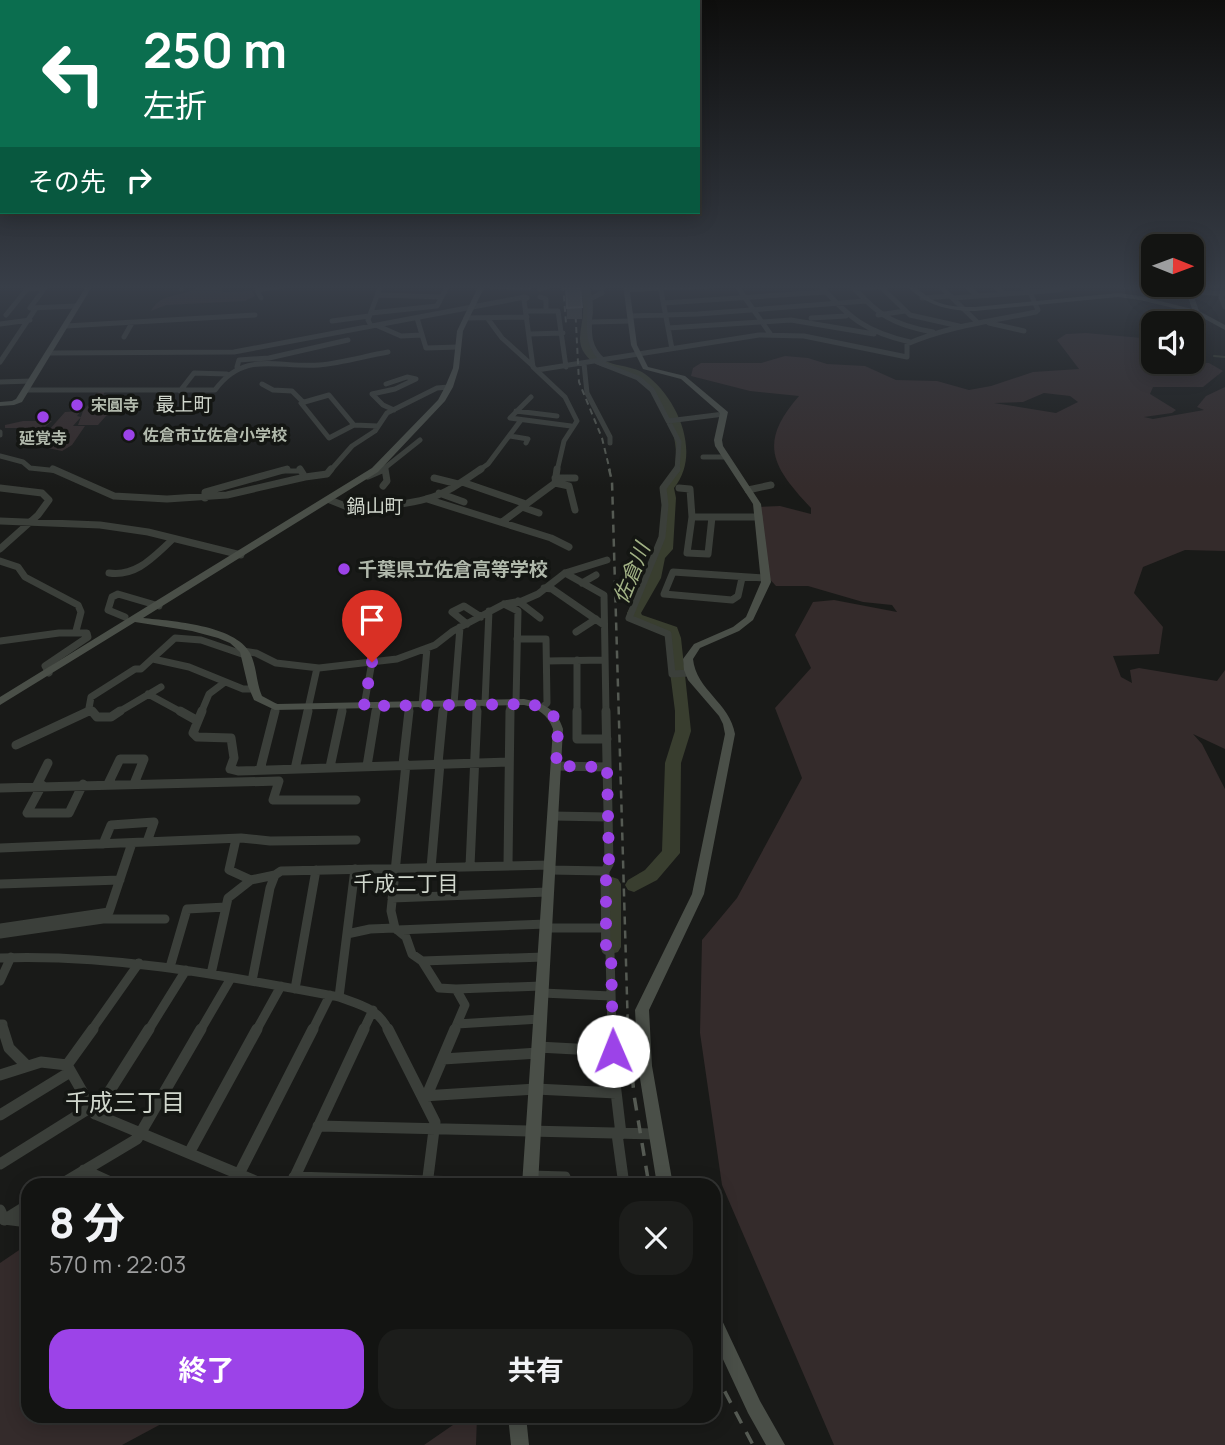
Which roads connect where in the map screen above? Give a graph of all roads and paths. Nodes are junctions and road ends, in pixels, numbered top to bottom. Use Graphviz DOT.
graph roads {
  1 [pos="49,352"];
  2 [pos="118,352"];
  3 [pos="216,352"];
  4 [pos="293,352"];
  5 [pos="386,352"];
  6 [pos="457,352"];
  7 [pos="518,352"];
  8 [pos="533,352"];
  9 [pos="564,352"];
  10 [pos="593,352"];
  11 [pos="652,352"];
  12 [pos="885,352"];
  13 [pos="907,352"];
  14 [pos="208,353"];
  15 [pos="637,355"];
  16 [pos="600,361"];
  17 [pos="584,364"];
  18 [pos="237,366"];
  19 [pos="566,367"];
  20 [pos="535,368"];
  21 [pos="228,374"];
  22 [pos="402,379"];
  23 [pos="31,381"];
  24 [pos="0,382"];
  25 [pos="262,384"];
  26 [pos="386,384"];
  27 [pos="407,384"];
  28 [pos="449,387"];
  29 [pos="26,390"];
  30 [pos="180,391"];
  31 [pos="531,397"];
  32 [pos="303,402"];
  33 [pos="1,406"];
  34 [pos="394,410"];
  35 [pos="516,411"];
  36 [pos="724,414"];
  37 [pos="556,416"];
  38 [pos="521,420"];
  39 [pos="672,421"];
  40 [pos="354,425"];
  41 [pos="378,426"];
  42 [pos="571,426"];
  43 [pos="509,436"];
  44 [pos="420,440"];
  45 [pos="526,443"];
  46 [pos="610,443"];
  47 [pos="0,456"];
  48 [pos="703,457"];
  49 [pos="727,457"];
  50 [pos="385,468"];
  51 [pos="368,476"];
  52 [pos="305,477"];
  53 [pos="435,478"];
  54 [pos="575,478"];
  55 [pos="555,480"];
  56 [pos="460,483"];
  57 [pos="771,485"];
  58 [pos="383,486"];
  59 [pos="0,488"];
  60 [pos="679,488"];
  61 [pos="748,490"];
  62 [pos="439,493"];
  63 [pos="205,498"];
  64 [pos="427,499"];
  65 [pos="330,500"];
  66 [pos="464,502"];
  67 [pos="524,505"];
  68 [pos="575,510"];
  69 [pos="539,513"];
  70 [pos="692,517"];
  71 [pos="712,517"];
  72 [pos="759,517"];
  73 [pos="0,521"];
  74 [pos="31,522"];
  75 [pos="502,522"];
  76 [pos="173,539"];
  77 [pos="569,547"];
  78 [pos="0,549"];
  79 [pos="241,555"];
  80 [pos="607,560"];
  81 [pos="0,561"];
  82 [pos="108,573"];
  83 [pos="565,573"];
  84 [pos="596,575"];
  85 [pos="742,578"];
  86 [pos="765,578"];
  87 [pos="582,583"];
  88 [pos="544,588"];
  89 [pos="518,601"];
  90 [pos="504,604"];
  91 [pos="159,606"];
  92 [pos="489,611"];
  93 [pos="481,617"];
  94 [pos="131,618"];
  95 [pos="540,618"];
  96 [pos="596,620"];
  97 [pos="604,625"];
  98 [pos="463,626"];
  99 [pos="76,631"];
  100 [pos="576,632"];
  101 [pos="517,639"];
  102 [pos="0,641"];
  103 [pos="427,648"];
  104 [pos="244,653"];
  105 [pos="153,659"];
  106 [pos="577,660"];
  107 [pos="605,660"];
  108 [pos="547,661"];
  109 [pos="372,662"];
  110 [pos="317,667"];
  111 [pos="49,673"];
  112 [pos="689,673"];
  113 [pos="225,682"];
  114 [pos="161,687"];
  115 [pos="253,690"];
  116 [pos="148,694"];
  117 [pos="0,702"];
  118 [pos="513,702"];
  119 [pos="481,703"];
  120 [pos="449,704"];
  121 [pos="416,705"];
  122 [pos="371,706"];
  123 [pos="276,707"];
  124 [pos="343,707"];
  125 [pos="543,707"];
  126 [pos="308,708"];
  127 [pos="90,711"];
  128 [pos="196,720"];
  129 [pos="607,739"];
  130 [pos="16,745"];
  131 [pos="475,762"];
  132 [pos="509,762"];
  133 [pos="48,763"];
  134 [pos="439,763"];
  135 [pos="404,764"];
  136 [pos="367,766"];
  137 [pos="556,766"];
  138 [pos="330,767"];
  139 [pos="607,767"];
  140 [pos="295,769"];
  141 [pos="260,770"];
  142 [pos="108,784"];
  143 [pos="134,784"];
  144 [pos="39,785"];
  145 [pos="83,785"];
  146 [pos="0,788"];
  147 [pos="356,800"];
  148 [pos="553,816"];
  149 [pos="608,817"];
  150 [pos="236,839"];
  151 [pos="356,840"];
  152 [pos="147,842"];
  153 [pos="132,843"];
  154 [pos="103,844"];
  155 [pos="0,848"];
  156 [pos="508,865"];
  157 [pos="470,866"];
  158 [pos="550,867"];
  159 [pos="395,868"];
  160 [pos="431,868"];
  161 [pos="355,869"];
  162 [pos="316,870"];
  163 [pos="606,871"];
  164 [pos="275,875"];
  165 [pos="120,880"];
  166 [pos="251,880"];
  167 [pos="0,884"];
  168 [pos="548,892"];
  169 [pos="392,898"];
  170 [pos="226,907"];
  171 [pos="165,919"];
  172 [pos="546,926"];
  173 [pos="0,928"];
  174 [pos="606,928"];
  175 [pos="396,929"];
  176 [pos="0,934"];
  177 [pos="347,934"];
  178 [pos="544,957"];
  179 [pos="6,958"];
  180 [pos="422,961"];
  181 [pos="139,963"];
  182 [pos="170,967"];
  183 [pos="186,970"];
  184 [pos="211,974"];
  185 [pos="231,978"];
  186 [pos="0,981"];
  187 [pos="252,981"];
  188 [pos="281,986"];
  189 [pos="295,989"];
  190 [pos="456,989"];
  191 [pos="542,990"];
  192 [pos="335,996"];
  193 [pos="611,996"];
  194 [pos="373,1010"];
  195 [pos="540,1019"];
  196 [pos="0,1024"];
  197 [pos="457,1024"];
  198 [pos="538,1050"];
  199 [pos="613,1051"];
  200 [pos="443,1059"];
  201 [pos="26,1065"];
  202 [pos="68,1068"];
  203 [pos="0,1075"];
  204 [pos="536,1090"];
  205 [pos="616,1093"];
  206 [pos="425,1096"];
  207 [pos="93,1111"];
  208 [pos="0,1115"];
  209 [pos="318,1126"];
  210 [pos="435,1127"];
  211 [pos="533,1132"];
  212 [pos="140,1133"];
  213 [pos="619,1134"];
  214 [pos="656,1134"];
  215 [pos="189,1153"];
  216 [pos="0,1164"];
  217 [pos="84,1170"];
  218 [pos="239,1174"];
  219 [pos="71,1178"];
  220 [pos="102,1178"];
  221 [pos="248,1178"];
  222 [pos="293,1178"];
  223 [pos="428,1178"];
  224 [pos="530,1178"];
  225 [pos="623,1178"];
  226 [pos="664,1178"];
  227 [pos="21,1208"];
  228 [pos="2,1217"];
  229 [pos="21,1221"];
  230 [pos="721,1337"];
  231 [pos="518,1423"];
  232 [pos="520,1445"];
  233 [pos="776,1445"];
  1 -- 23 [label="street"];
  2 -- 14 [label="street"];
  3 -- 14 [label="street"];
  4 -- 18 [label="street"];
  5 -- 18 [label="street"];
  6 -- 28 [label="street"];
  7 -- 20 [label="street"];
  8 -- 20 [label="street"];
  9 -- 19 [label="street"];
  10 -- 16 [label="street"];
  11 -- 15 [label="street"];
  12 -- 13 [label="street"];
  15 -- 16 [label="street"];
  15 -- 36 [label="street"];
  16 -- 17 [label="street"];
  16 -- 39 [label="street"];
  17 -- 19 [label="street"];
  17 -- 46 [label="street"];
  18 -- 21 [label="street"];
  19 -- 20 [label="street"];
  20 -- 42 [label="street"];
  21 -- 30 [label="street"];
  21 -- 30 [label="street"];
  22 -- 26 [label="street"];
  22 -- 27 [label="street"];
  22 -- 27 [label="street"];
  23 -- 24 [label="street"];
  23 -- 29 [label="street"];
  25 -- 32 [label="street"];
  27 -- 34 [label="street"];
  28 -- 34 [label="street"];
  28 -- 51 [label="street"];
  29 -- 30 [label="street"];
  29 -- 33 [label="street"];
  31 -- 35 [label="street"];
  32 -- 40 [label="street"];
  32 -- 40 [label="street"];
  34 -- 41 [label="street"];
  35 -- 37 [label="street"];
  35 -- 38 [label="street"];
  36 -- 39 [label="street"];
  36 -- 49 [label="street"];
  38 -- 42 [label="street"];
  38 -- 43 [label="street"];
  39 -- 112 [label="street"];
  40 -- 41 [label="street"];
  41 -- 52 [label="street"];
  42 -- 55 [label="street"];
  43 -- 45 [label="street"];
  43 -- 56 [label="street"];
  44 -- 50 [label="street"];
  47 -- 63 [label="street"];
  48 -- 49 [label="street"];
  49 -- 61 [label="street"];
  50 -- 51 [label="street"];
  50 -- 58 [label="street"];
  51 -- 65 [label="street"];
  52 -- 63 [label="street"];
  52 -- 63 [label="street"];
  53 -- 56 [label="street"];
  54 -- 55 [label="street"];
  55 -- 67 [label="street"];
  55 -- 68 [label="street"];
  56 -- 62 [label="street"];
  56 -- 67 [label="street"];
  57 -- 61 [label="street"];
  59 -- 74 [label="street"];
  60 -- 70 [label="street"];
  61 -- 72 [label="street"];
  62 -- 64 [label="street"];
  62 -- 66 [label="street"];
  64 -- 65 [label="street"];
  64 -- 75 [label="street"];
  65 -- 79 [label="street"];
  67 -- 69 [label="street"];
  67 -- 75 [label="street"];
  70 -- 71 [label="street"];
  70 -- 71 [label="street"];
  71 -- 72 [label="street"];
  72 -- 86 [label="street"];
  73 -- 74 [label="street"];
  74 -- 76 [label="street"];
  74 -- 78 [label="street"];
  75 -- 77 [label="street"];
  76 -- 79 [label="street"];
  76 -- 82 [label="street"];
  79 -- 91 [label="street"];
  80 -- 83 [label="street"];
  81 -- 99 [label="street"];
  83 -- 87 [label="street"];
  83 -- 88 [label="street"];
  84 -- 87 [label="street"];
  85 -- 85 [label="street"];
  85 -- 86 [label="street"];
  86 -- 112 [label="street"];
  87 -- 97 [label="street"];
  88 -- 89 [label="street"];
  88 -- 96 [label="street"];
  89 -- 90 [label="street"];
  89 -- 95 [label="street"];
  90 -- 92 [label="street"];
  90 -- 101 [label="street"];
  91 -- 94 [label="street"];
  91 -- 94 [label="street"];
  92 -- 93 [label="street"];
  92 -- 119 [label="street"];
  93 -- 98 [label="street"];
  93 -- 98 [label="street"];
  94 -- 104 [label="street"];
  94 -- 111 [label="street"];
  96 -- 97 [label="street"];
  96 -- 100 [label="street"];
  97 -- 107 [label="street"];
  98 -- 103 [label="street"];
  98 -- 120 [label="street"];
  99 -- 102 [label="street"];
  99 -- 111 [label="street"];
  101 -- 108 [label="street"];
  101 -- 118 [label="street"];
  103 -- 109 [label="street"];
  103 -- 121 [label="street"];
  104 -- 105 [label="street"];
  104 -- 110 [label="street"];
  104 -- 115 [label="street"];
  105 -- 113 [label="street"];
  105 -- 127 [label="street"];
  106 -- 107 [label="street"];
  106 -- 108 [label="street"];
  106 -- 129 [label="street"];
  107 -- 129 [label="street"];
  108 -- 125 [label="street"];
  109 -- 110 [label="street"];
  109 -- 122 [label="street"];
  110 -- 126 [label="street"];
  111 -- 117 [label="street"];
  112 -- 214 [label="street"];
  113 -- 115 [label="street"];
  113 -- 128 [label="street"];
  114 -- 116 [label="street"];
  115 -- 123 [label="street"];
  116 -- 127 [label="street"];
  116 -- 128 [label="street"];
  118 -- 119 [label="street"];
  118 -- 125 [label="street"];
  118 -- 132 [label="street"];
  119 -- 120 [label="street"];
  119 -- 131 [label="street"];
  120 -- 121 [label="street"];
  120 -- 134 [label="street"];
  121 -- 122 [label="street"];
  121 -- 135 [label="street"];
  122 -- 124 [label="street"];
  122 -- 136 [label="street"];
  123 -- 126 [label="street"];
  123 -- 141 [label="street"];
  124 -- 126 [label="street"];
  124 -- 138 [label="street"];
  125 -- 137 [label="street"];
  126 -- 140 [label="street"];
  127 -- 130 [label="street"];
  128 -- 141 [label="street"];
  129 -- 139 [label="street"];
  131 -- 132 [label="street"];
  131 -- 134 [label="street"];
  131 -- 157 [label="street"];
  132 -- 156 [label="street"];
  133 -- 144 [label="street"];
  134 -- 135 [label="street"];
  134 -- 160 [label="street"];
  135 -- 136 [label="street"];
  135 -- 159 [label="street"];
  136 -- 138 [label="street"];
  137 -- 139 [label="street"];
  137 -- 148 [label="street"];
  138 -- 140 [label="street"];
  139 -- 149 [label="street"];
  140 -- 141 [label="street"];
  142 -- 143 [label="street"];
  142 -- 143 [label="street"];
  142 -- 145 [label="street"];
  143 -- 147 [label="street"];
  144 -- 145 [label="street"];
  144 -- 145 [label="street"];
  144 -- 146 [label="street"];
  148 -- 149 [label="street"];
  148 -- 158 [label="street"];
  149 -- 163 [label="street"];
  150 -- 151 [label="street"];
  150 -- 152 [label="street"];
  150 -- 166 [label="street"];
  152 -- 153 [label="street"];
  152 -- 154 [label="street"];
  153 -- 154 [label="street"];
  153 -- 165 [label="street"];
  154 -- 155 [label="street"];
  156 -- 157 [label="street"];
  156 -- 158 [label="street"];
  157 -- 160 [label="street"];
  158 -- 163 [label="street"];
  158 -- 168 [label="street"];
  159 -- 160 [label="street"];
  159 -- 161 [label="street"];
  159 -- 169 [label="street"];
  161 -- 162 [label="street"];
  161 -- 177 [label="street"];
  162 -- 164 [label="street"];
  162 -- 189 [label="street"];
  163 -- 174 [label="street"];
  164 -- 166 [label="street"];
  164 -- 187 [label="street"];
  165 -- 167 [label="street"];
  165 -- 173 [label="street"];
  166 -- 170 [label="street"];
  168 -- 169 [label="street"];
  168 -- 172 [label="street"];
  169 -- 175 [label="street"];
  170 -- 182 [label="street"];
  170 -- 184 [label="street"];
  171 -- 176 [label="street"];
  172 -- 174 [label="street"];
  172 -- 175 [label="street"];
  172 -- 178 [label="street"];
  174 -- 193 [label="street"];
  175 -- 177 [label="street"];
  175 -- 180 [label="street"];
  177 -- 192 [label="street"];
  178 -- 180 [label="street"];
  178 -- 191 [label="street"];
  179 -- 181 [label="street"];
  179 -- 186 [label="street"];
  180 -- 190 [label="street"];
  181 -- 182 [label="street"];
  181 -- 202 [label="street"];
  182 -- 183 [label="street"];
  183 -- 184 [label="street"];
  183 -- 207 [label="street"];
  184 -- 185 [label="street"];
  185 -- 187 [label="street"];
  185 -- 212 [label="street"];
  187 -- 188 [label="street"];
  188 -- 189 [label="street"];
  188 -- 215 [label="street"];
  189 -- 192 [label="street"];
  190 -- 191 [label="street"];
  190 -- 197 [label="street"];
  191 -- 193 [label="street"];
  191 -- 195 [label="street"];
  192 -- 194 [label="street"];
  192 -- 218 [label="street"];
  193 -- 199 [label="street"];
  194 -- 206 [label="street"];
  194 -- 209 [label="street"];
  195 -- 197 [label="street"];
  195 -- 198 [label="street"];
  196 -- 201 [label="street"];
  197 -- 200 [label="street"];
  198 -- 199 [label="street"];
  198 -- 200 [label="street"];
  198 -- 204 [label="street"];
  199 -- 205 [label="street"];
  200 -- 206 [label="street"];
  201 -- 202 [label="street"];
  201 -- 203 [label="street"];
  202 -- 207 [label="street"];
  202 -- 208 [label="street"];
  204 -- 205 [label="street"];
  204 -- 206 [label="street"];
  204 -- 211 [label="street"];
  205 -- 213 [label="street"];
  206 -- 210 [label="street"];
  207 -- 212 [label="street"];
  207 -- 216 [label="street"];
  209 -- 210 [label="street"];
  209 -- 222 [label="street"];
  210 -- 211 [label="street"];
  210 -- 223 [label="street"];
  211 -- 213 [label="street"];
  211 -- 224 [label="street"];
  212 -- 215 [label="street"];
  212 -- 217 [label="street"];
  213 -- 214 [label="street"];
  213 -- 225 [label="street"];
  214 -- 226 [label="street"];
  215 -- 218 [label="street"];
  217 -- 219 [label="street"];
  217 -- 220 [label="street"];
  218 -- 221 [label="street"];
  227 -- 228 [label="street"];
  228 -- 229 [label="street"];
  230 -- 233 [label="street"];
  231 -- 232 [label="street"];
}
